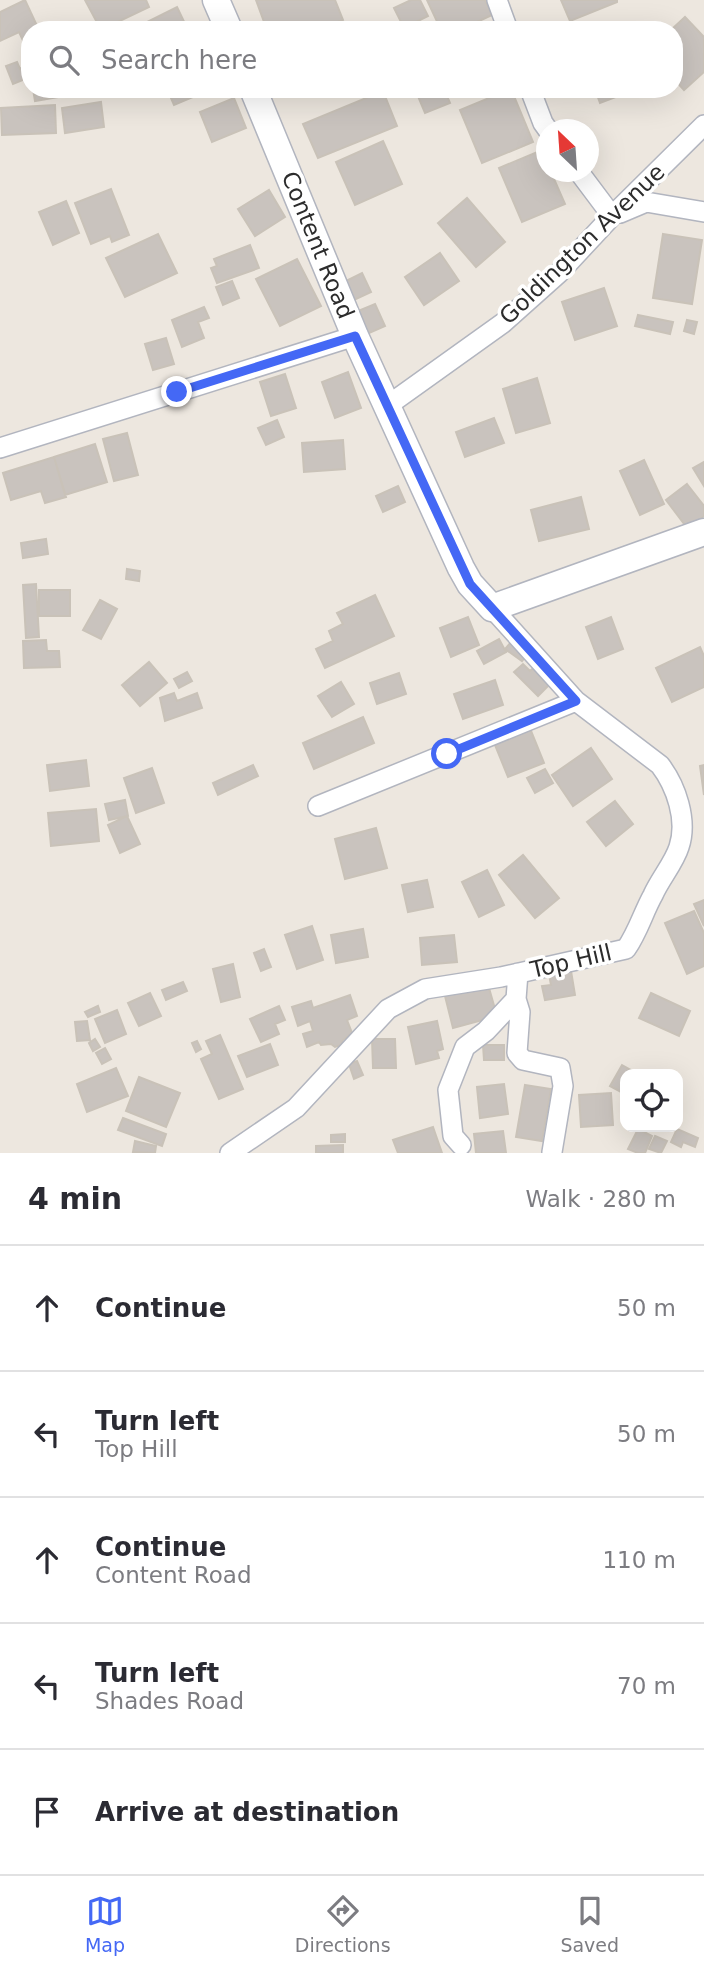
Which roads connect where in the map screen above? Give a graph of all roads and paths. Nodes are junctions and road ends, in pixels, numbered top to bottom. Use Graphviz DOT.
graph roads {
  1 [pos="216,0"];
  2 [pos="497,0"];
  3 [pos="225,21"];
  4 [pos="505,21"];
  5 [pos="257,98"];
  6 [pos="534,98"];
  7 [pos="543,119"];
  8 [pos="704,125"];
  9 [pos="586,182"];
  10 [pos="704,212"];
  11 [pos="612,216"];
  12 [pos="355,336"];
  13 [pos="387,406"];
  14 [pos="0,448"];
  15 [pos="704,532"];
  16 [pos="492,608"];
  17 [pos="576,701"];
  18 [pos="318,806"];
  19 [pos="517,973"];
  20 [pos="516,999"];
  21 [pos="461,1145"];
  22 [pos="552,1152"];
  23 [pos="230,1153"];
  1 -- 3 [label="street"];
  2 -- 4 [label="street"];
  5 -- 12 [label="street, Content Road"];
  6 -- 7 [label="street"];
  8 -- 11 [label="street, Goldington Avenue"];
  9 -- 11 [label="street"];
  10 -- 11 [label="street"];
  11 -- 13 [label="street, Goldington Avenue"];
  12 -- 13 [label="street, Content Road"];
  12 -- 14 [label="street"];
  13 -- 16 [label="street, Content Road"];
  15 -- 16 [label="street"];
  16 -- 17 [label="street, Top Hill"];
  17 -- 18 [label="street"];
  17 -- 19 [label="street, Top Hill"];
  19 -- 20 [label="street"];
  19 -- 23 [label="street, Top Hill"];
  20 -- 21 [label="street"];
  20 -- 22 [label="street"];
}
